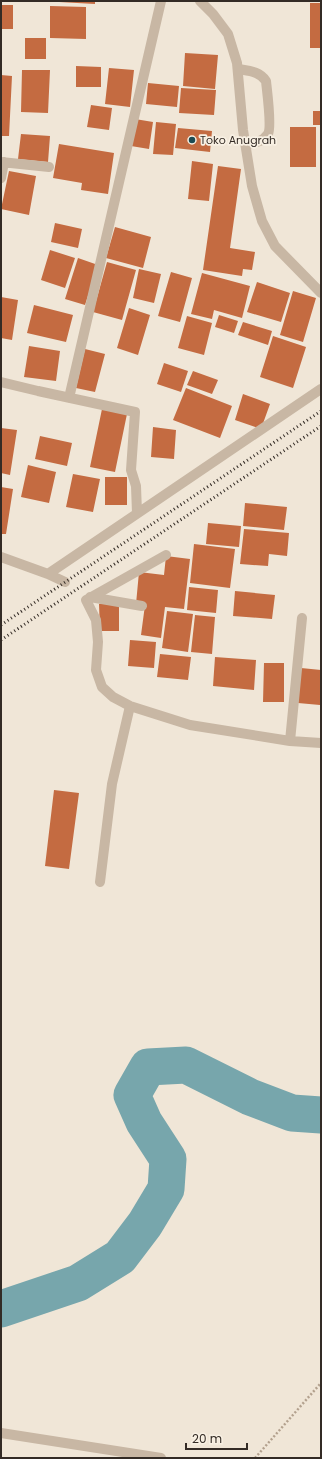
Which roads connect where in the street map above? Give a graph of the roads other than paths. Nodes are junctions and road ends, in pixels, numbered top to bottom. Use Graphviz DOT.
graph roads {
  1 [pos="161,1"];
  2 [pos="200,1"];
  3 [pos="238,69"];
  4 [pos="246,144"];
  5 [pos="2,162"];
  6 [pos="49,167"];
  7 [pos="1,178"];
  8 [pos="321,293"];
  9 [pos="1,382"];
  10 [pos="321,389"];
  11 [pos="68,398"];
  12 [pos="137,514"];
  13 [pos="166,555"];
  14 [pos="1,557"];
  15 [pos="48,574"];
  16 [pos="66,582"];
  17 [pos="88,599"];
  18 [pos="142,606"];
  19 [pos="302,618"];
  20 [pos="130,706"];
  21 [pos="290,742"];
  22 [pos="321,743"];
  23 [pos="100,882"];
  24 [pos="1,1433"];
  25 [pos="160,1458"];
  1 -- 11 [label="street"];
  2 -- 3 [label="street"];
  3 -- 4 [label="street"];
  3 -- 4 [label="street"];
  4 -- 8 [label="street"];
  5 -- 6 [label="street"];
  5 -- 7 [label="street"];
  9 -- 11 [label="street"];
  10 -- 12 [label="street"];
  11 -- 12 [label="street"];
  12 -- 15 [label="street"];
  13 -- 17 [label="street"];
  14 -- 15 [label="street"];
  15 -- 16 [label="street"];
  17 -- 18 [label="street"];
  17 -- 20 [label="street"];
  19 -- 21 [label="street"];
  20 -- 21 [label="street"];
  20 -- 23 [label="street"];
  21 -- 22 [label="street"];
  24 -- 25 [label="street"];
}
